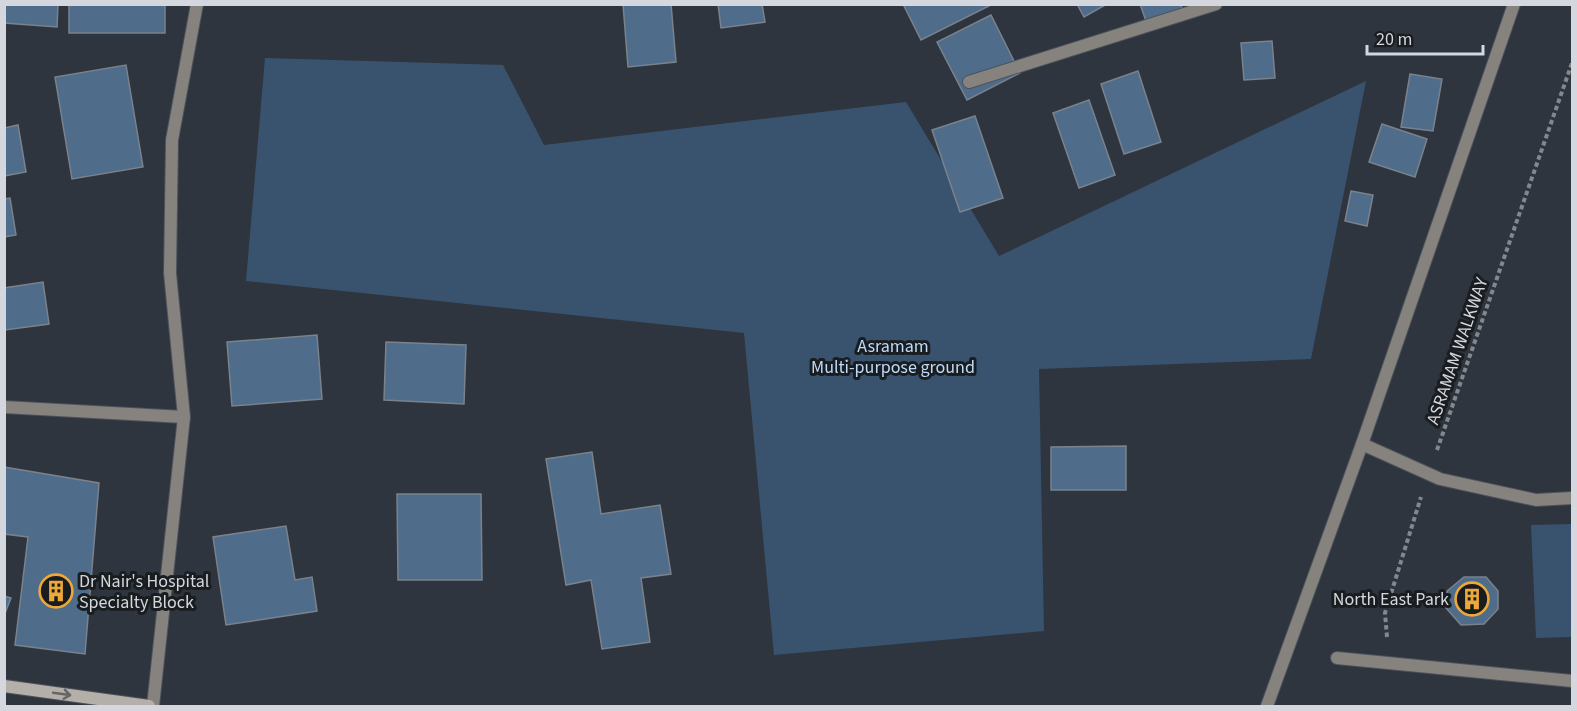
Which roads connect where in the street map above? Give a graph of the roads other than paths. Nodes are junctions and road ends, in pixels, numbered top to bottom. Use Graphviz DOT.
graph roads {
  1 [pos="197,4"];
  2 [pos="1216,4"];
  3 [pos="1514,4"];
  4 [pos="969,82"];
  5 [pos="4,407"];
  6 [pos="184,417"];
  7 [pos="1362,444"];
  8 [pos="1572,498"];
  9 [pos="1337,658"];
  10 [pos="1572,681"];
  11 [pos="4,686"];
  12 [pos="151,706"];
  13 [pos="1267,706"];
  1 -- 6 [label="street"];
  2 -- 4 [label="street"];
  3 -- 7 [label="street"];
  5 -- 6 [label="street"];
  6 -- 12 [label="street"];
  7 -- 8 [label="street"];
  7 -- 13 [label="street"];
  9 -- 10 [label="street"];
  11 -- 12 [label="main road, one-way"];
}
